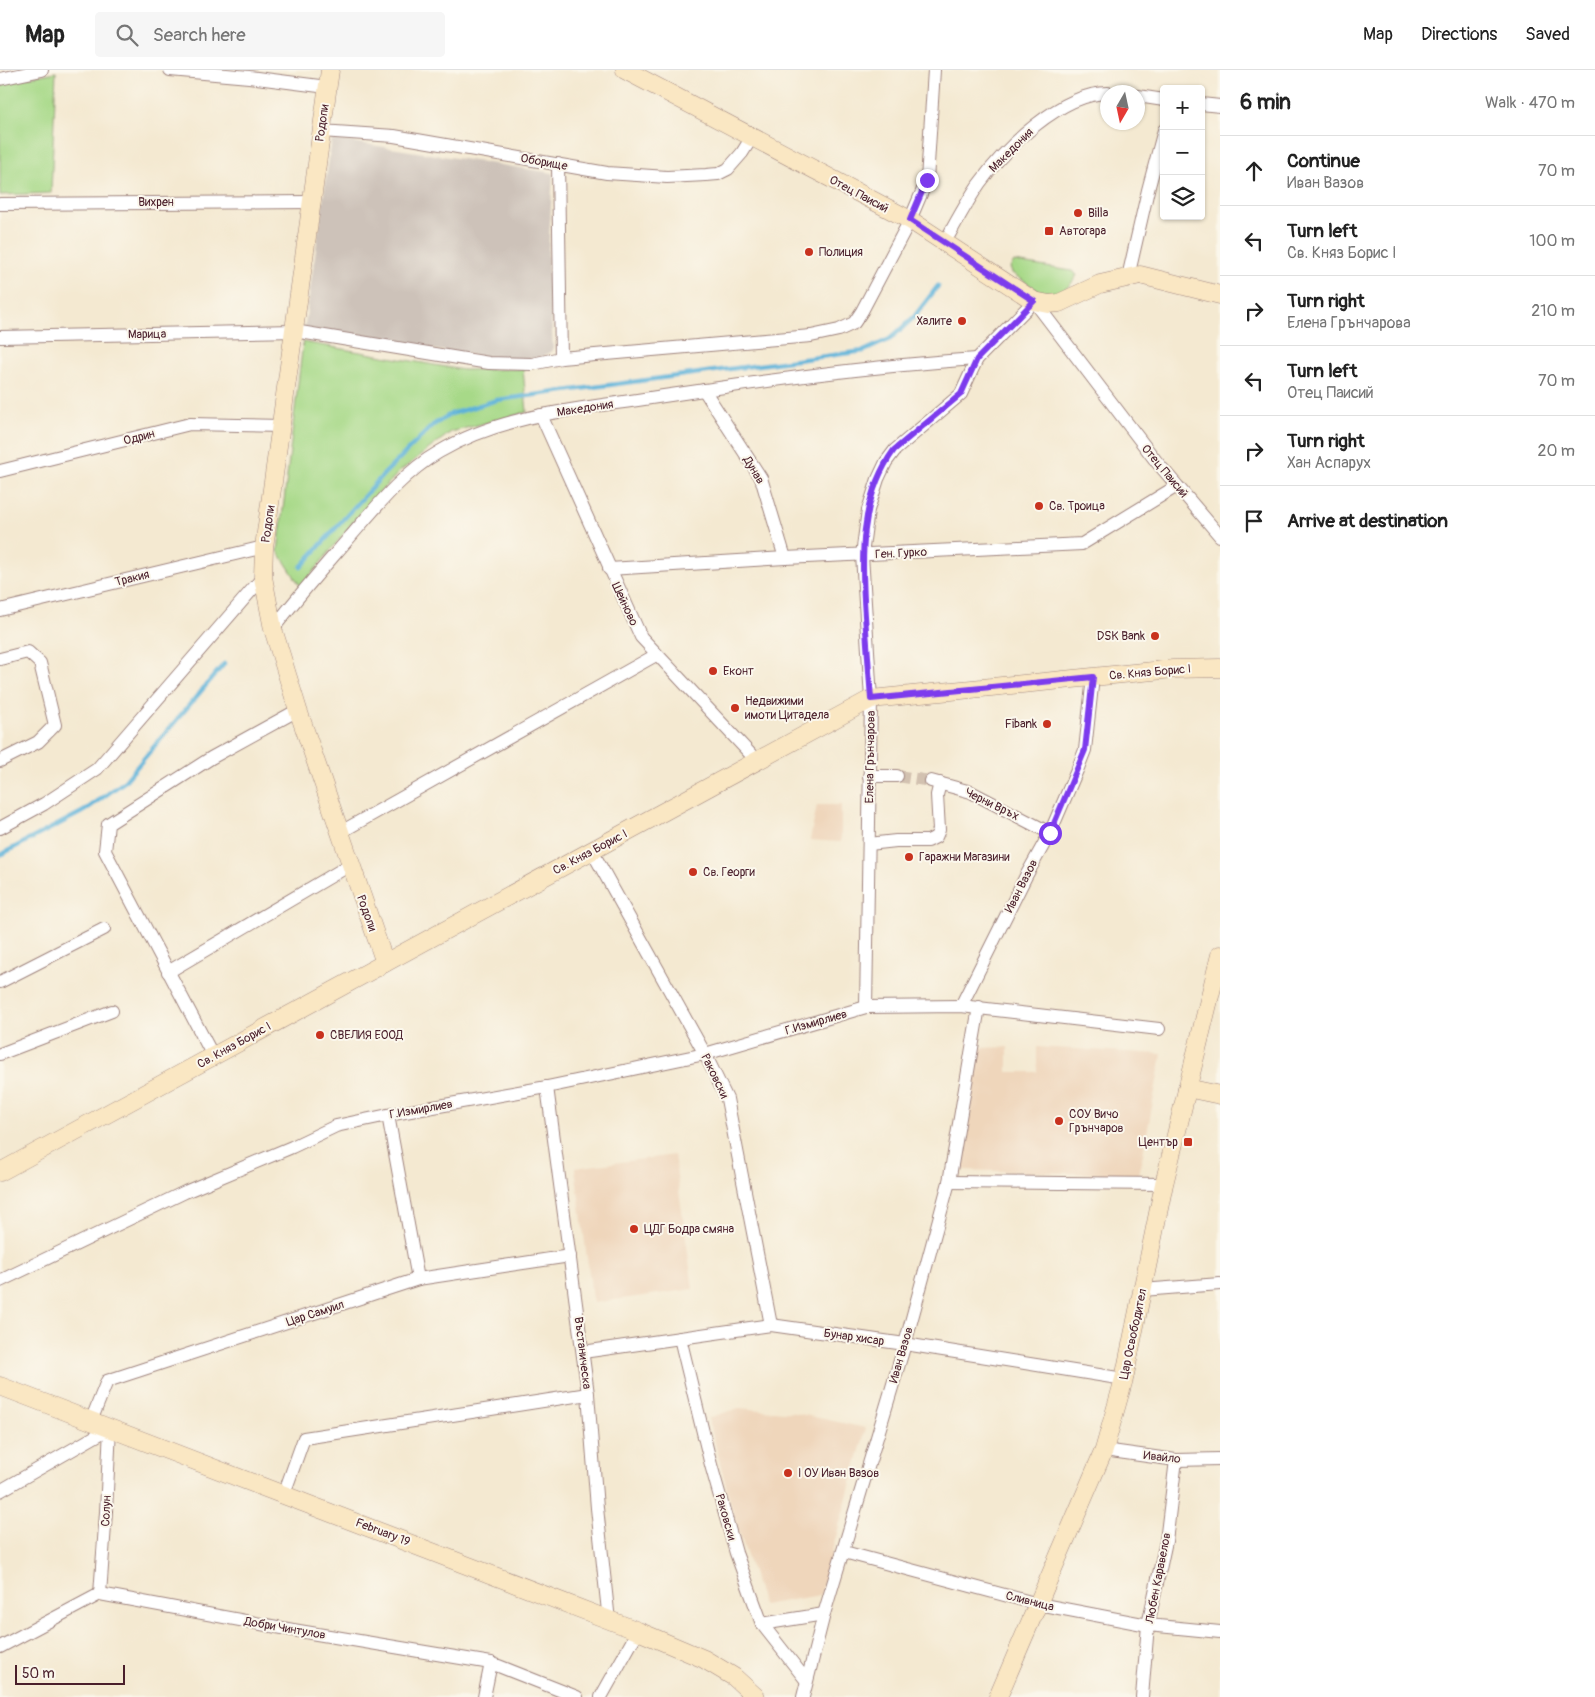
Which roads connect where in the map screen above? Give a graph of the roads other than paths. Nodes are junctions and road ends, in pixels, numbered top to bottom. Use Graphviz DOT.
graph roads {
  1 [pos="42,70"];
  2 [pos="170,70"];
  3 [pos="625,70"];
  4 [pos="934,70"];
  5 [pos="0,78"];
  6 [pos="328,79"];
  7 [pos="1100,94"];
  8 [pos="1145,97"];
  9 [pos="1160,99"];
  10 [pos="1205,104"];
  11 [pos="1220,106"];
  12 [pos="321,131"];
  13 [pos="752,137"];
  14 [pos="1160,145"];
  15 [pos="558,164"];
  16 [pos="312,202"];
  17 [pos="0,204"];
  18 [pos="910,220"];
  19 [pos="944,244"];
  20 [pos="1128,277"];
  21 [pos="1220,295"];
  22 [pos="1034,301"];
  23 [pos="294,331"];
  24 [pos="0,337"];
  25 [pos="561,358"];
  26 [pos="977,359"];
  27 [pos="704,390"];
  28 [pos="541,415"];
  29 [pos="281,426"];
  30 [pos="0,472"];
  31 [pos="1177,486"];
  32 [pos="1220,536"];
  33 [pos="264,547"];
  34 [pos="862,555"];
  35 [pos="785,558"];
  36 [pos="609,569"];
  37 [pos="263,577"];
  38 [pos="0,610"];
  39 [pos="273,628"];
  40 [pos="656,655"];
  41 [pos="0,659"];
  42 [pos="1220,668"];
  43 [pos="1093,677"];
  44 [pos="871,699"];
  45 [pos="298,710"];
  46 [pos="0,761"];
  47 [pos="757,761"];
  48 [pos="869,776"];
  49 [pos="896,776"];
  50 [pos="0,828"];
  51 [pos="339,833"];
  52 [pos="1050,833"];
  53 [pos="868,844"];
  54 [pos="592,851"];
  55 [pos="350,864"];
  56 [pos="104,929"];
  57 [pos="1220,956"];
  58 [pos="385,963"];
  59 [pos="168,972"];
  60 [pos="0,982"];
  61 [pos="961,1006"];
  62 [pos="866,1007"];
  63 [pos="979,1007"];
  64 [pos="112,1011"];
  65 [pos="1160,1029"];
  66 [pos="0,1054"];
  67 [pos="705,1054"];
  68 [pos="213,1056"];
  69 [pos="547,1087"];
  70 [pos="1187,1088"];
  71 [pos="1220,1096"];
  72 [pos="388,1115"];
  73 [pos="0,1172"];
  74 [pos="949,1182"];
  75 [pos="1164,1184"];
  76 [pos="570,1256"];
  77 [pos="418,1279"];
  78 [pos="0,1281"];
  79 [pos="1220,1284"];
  80 [pos="1142,1290"];
  81 [pos="771,1325"];
  82 [pos="680,1338"];
  83 [pos="905,1344"];
  84 [pos="583,1352"];
  85 [pos="1124,1379"];
  86 [pos="0,1386"];
  87 [pos="588,1394"];
  88 [pos="91,1421"];
  89 [pos="110,1428"];
  90 [pos="1104,1450"];
  91 [pos="1220,1459"];
  92 [pos="1176,1460"];
  93 [pos="0,1491"];
  94 [pos="284,1494"];
  95 [pos="844,1552"];
  96 [pos="100,1594"];
  97 [pos="1038,1604"];
  98 [pos="824,1614"];
  99 [pos="609,1620"];
  100 [pos="762,1624"];
  101 [pos="1148,1625"];
  102 [pos="638,1631"];
  103 [pos="1220,1632"];
  104 [pos="0,1647"];
  105 [pos="491,1663"];
  106 [pos="806,1680"];
  107 [pos="484,1697"];
  108 [pos="577,1697"];
  109 [pos="601,1697"];
  110 [pos="756,1697"];
  111 [pos="803,1697"];
  112 [pos="998,1697"];
  113 [pos="1142,1697"];
  1 -- 5 [label="street"];
  2 -- 6 [label="street"];
  3 -- 13 [label="street, Отец Паисий"];
  4 -- 18 [label="street, Марица"];
  6 -- 12 [label="street, Родопи"];
  7 -- 19 [label="street, Македония"];
  8 -- 9 [label="street"];
  10 -- 11 [label="street"];
  12 -- 15 [label="street, Оборище"];
  12 -- 16 [label="street, Родопи"];
  13 -- 15 [label="street, Оборище"];
  13 -- 18 [label="street, Отец Паисий"];
  14 -- 20 [label="street"];
  15 -- 25 [label="street"];
  16 -- 17 [label="street, Вихрен"];
  16 -- 23 [label="street, Родопи"];
  18 -- 19 [label="street, Отец Паисий"];
  18 -- 25 [label="street, Марица"];
  19 -- 22 [label="street, Отец Паисий"];
  20 -- 21 [label="street"];
  20 -- 22 [label="street"];
  22 -- 26 [label="street, Елена Грънчарова"];
  22 -- 31 [label="street, Отец Паисий"];
  23 -- 24 [label="street, Марица"];
  23 -- 25 [label="street, Марица"];
  23 -- 29 [label="street, Родопи"];
  26 -- 27 [label="street, Македония"];
  26 -- 34 [label="street, Елена Грънчарова"];
  27 -- 28 [label="street, Македония"];
  27 -- 35 [label="street, Дунав"];
  28 -- 36 [label="street, Шейново"];
  28 -- 39 [label="street, Македония"];
  29 -- 30 [label="street, Одрин"];
  29 -- 33 [label="street, Родопи"];
  31 -- 32 [label="street, Отец Паисий"];
  31 -- 34 [label="street, Ген. Гурко"];
  33 -- 37 [label="street, Родопи"];
  33 -- 38 [label="street, Тракия"];
  34 -- 35 [label="street, Ген. Гурко"];
  34 -- 44 [label="street, Елена Грънчарова"];
  35 -- 36 [label="street, Ген. Гурко"];
  36 -- 40 [label="street, Шейново"];
  37 -- 39 [label="street, Родопи"];
  37 -- 50 [label="street"];
  39 -- 45 [label="street, Родопи"];
  40 -- 47 [label="street, Шейново"];
  40 -- 51 [label="street"];
  41 -- 46 [label="street"];
  42 -- 43 [label="street, Св. Княз Борис I"];
  43 -- 44 [label="street, Св. Княз Борис I"];
  43 -- 52 [label="street, Иван Вазов"];
  44 -- 47 [label="street, Св. Княз Борис I"];
  44 -- 48 [label="street, Елена Грънчарова"];
  45 -- 51 [label="street, Родопи"];
  45 -- 59 [label="street"];
  47 -- 54 [label="street, Св. Княз Борис I"];
  48 -- 49 [label="street"];
  48 -- 53 [label="street, Елена Грънчарова"];
  51 -- 55 [label="street, Родопи"];
  52 -- 53 [label="street, Черни Връх"];
  52 -- 61 [label="street, Иван Вазов"];
  53 -- 62 [label="street, Елена Грънчарова"];
  54 -- 58 [label="street, Св. Княз Борис I"];
  54 -- 67 [label="street, Раковски"];
  55 -- 58 [label="street, Родопи"];
  55 -- 59 [label="street"];
  56 -- 60 [label="street"];
  57 -- 70 [label="street, Цар Освободител"];
  58 -- 68 [label="street, Св. Княз Борис I"];
  59 -- 68 [label="street"];
  61 -- 62 [label="street, Г.Измирлиев"];
  61 -- 63 [label="street, Г.Измирлиев"];
  62 -- 67 [label="street, Г.Измирлиев"];
  63 -- 65 [label="street, Г.Измирлиев"];
  63 -- 74 [label="street, Иван Вазов"];
  64 -- 66 [label="street"];
  67 -- 69 [label="street, Г.Измирлиев"];
  67 -- 81 [label="street, Раковски"];
  68 -- 73 [label="street, Св. Княз Борис I"];
  69 -- 72 [label="street, Г.Измирлиев"];
  69 -- 76 [label="street, Въстаническа"];
  70 -- 71 [label="street"];
  70 -- 75 [label="street, Цар Освободител"];
  72 -- 77 [label="street"];
  72 -- 78 [label="street, Г.Измирлиев"];
  74 -- 75 [label="street"];
  74 -- 83 [label="street, Иван Вазов"];
  75 -- 80 [label="street, Цар Освободител"];
  76 -- 77 [label="street, Цар Самуил"];
  76 -- 84 [label="street, Въстаническа"];
  77 -- 88 [label="street, Цар Самуил"];
  79 -- 80 [label="street"];
  80 -- 85 [label="street, Цар Освободител"];
  81 -- 82 [label="street, Бунар хисар"];
  81 -- 83 [label="street, Бунар хисар"];
  82 -- 84 [label="street, Бунар хисар"];
  82 -- 100 [label="street, Раковски"];
  83 -- 85 [label="street, Бунар хисар"];
  83 -- 95 [label="street, Иван Вазов"];
  84 -- 87 [label="street, Въстаническа"];
  85 -- 90 [label="street, Цар Освободител"];
  86 -- 88 [label="street, February 19"];
  87 -- 94 [label="street"];
  87 -- 99 [label="street, Въстаническа"];
  88 -- 89 [label="street, February 19"];
  89 -- 93 [label="street"];
  89 -- 94 [label="street, February 19"];
  89 -- 96 [label="street, Солун"];
  90 -- 92 [label="street, Ивайло"];
  90 -- 97 [label="street, Цар Освободител"];
  91 -- 92 [label="street, Ивайло"];
  92 -- 101 [label="street, Любен Каравелов"];
  94 -- 99 [label="street, February 19"];
  95 -- 97 [label="street, Сливница"];
  95 -- 98 [label="street, Иван Вазов"];
  96 -- 104 [label="street"];
  96 -- 105 [label="street, Добри Чинтулов"];
  97 -- 101 [label="street, Сливница"];
  97 -- 112 [label="street, Цар Освободител"];
  98 -- 100 [label="street"];
  98 -- 106 [label="street, Иван Вазов"];
  99 -- 102 [label="street, February 19"];
  100 -- 106 [label="street, Раковски"];
  101 -- 103 [label="street, Сливница"];
  101 -- 113 [label="street, Любен Каравелов"];
  102 -- 109 [label="street"];
  102 -- 110 [label="street, February 19"];
  105 -- 107 [label="street"];
  105 -- 108 [label="street, Добри Чинтулов"];
  106 -- 111 [label="street, Иван Вазов"];
}
